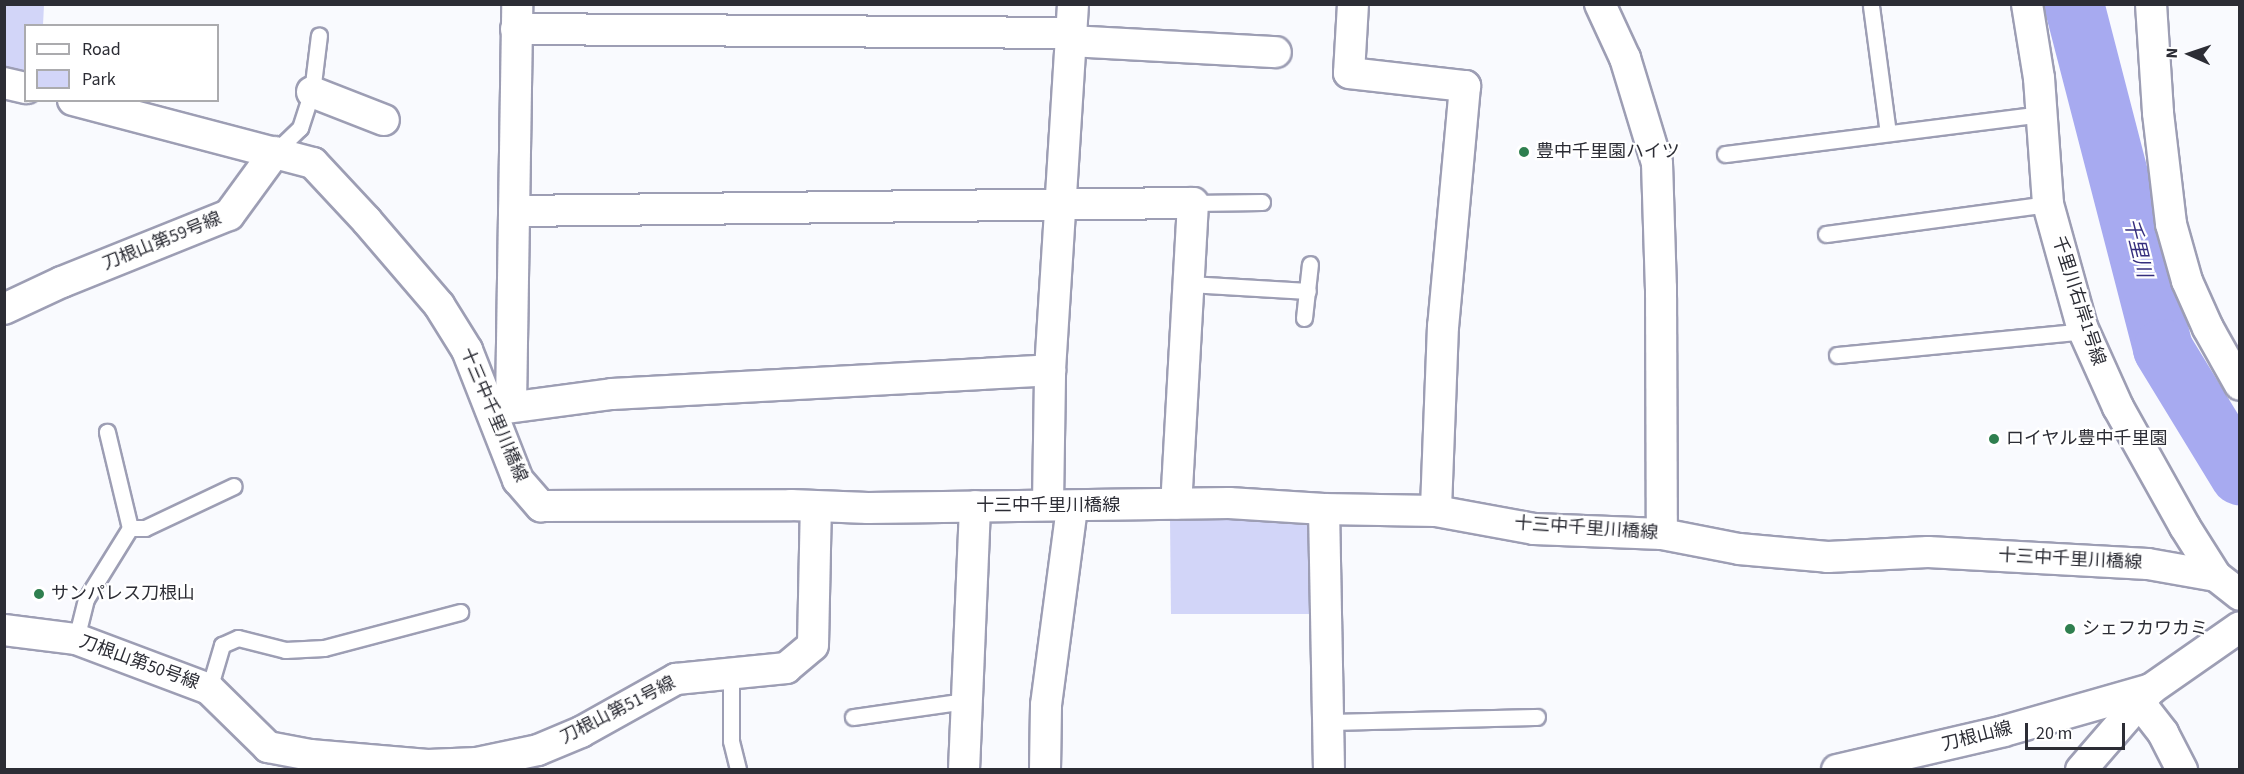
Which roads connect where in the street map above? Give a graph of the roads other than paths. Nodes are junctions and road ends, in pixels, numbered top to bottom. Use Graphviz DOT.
graph roads {
  1 [pos="1353,4"];
  2 [pos="1600,4"];
  3 [pos="2027,4"];
  4 [pos="2151,4"];
  5 [pos="1871,6"];
  6 [pos="517,17"];
  7 [pos="1072,26"];
  8 [pos="319,35"];
  9 [pos="1276,52"];
  10 [pos="4,83"];
  11 [pos="24,88"];
  12 [pos="312,92"];
  13 [pos="81,102"];
  14 [pos="2040,114"];
  15 [pos="384,120"];
  16 [pos="1888,133"];
  17 [pos="275,152"];
  18 [pos="1725,154"];
  19 [pos="1262,202"];
  20 [pos="1193,203"];
  21 [pos="1060,204"];
  22 [pos="2048,204"];
  23 [pos="514,211"];
  24 [pos="1826,234"];
  25 [pos="1310,264"];
  26 [pos="1189,284"];
  27 [pos="1308,291"];
  28 [pos="4,309"];
  29 [pos="1304,318"];
  30 [pos="2084,332"];
  31 [pos="1837,355"];
  32 [pos="1050,370"];
  33 [pos="2240,385"];
  34 [pos="502,408"];
  35 [pos="107,432"];
  36 [pos="234,486"];
  37 [pos="1176,504"];
  38 [pos="975,506"];
  39 [pos="1060,506"];
  40 [pos="816,507"];
  41 [pos="1324,509"];
  42 [pos="1436,511"];
  43 [pos="129,528"];
  44 [pos="1662,534"];
  45 [pos="2216,576"];
  46 [pos="2240,595"];
  47 [pos="460,612"];
  48 [pos="2240,627"];
  49 [pos="4,630"];
  50 [pos="76,639"];
  51 [pos="731,674"];
  52 [pos="209,689"];
  53 [pos="2145,696"];
  54 [pos="965,701"];
  55 [pos="853,717"];
  56 [pos="1537,717"];
  57 [pos="1328,722"];
  58 [pos="540,760"];
  59 [pos="429,767"];
  60 [pos="738,770"];
  61 [pos="964,770"];
  62 [pos="1045,770"];
  63 [pos="1329,770"];
  64 [pos="1837,770"];
  65 [pos="2081,770"];
  66 [pos="2182,770"];
  1 -- 42 [label="street"];
  2 -- 44 [label="street"];
  3 -- 14 [label="street, 千里川右岸1号線"];
  4 -- 33 [label="street"];
  5 -- 16 [label="lane"];
  6 -- 7 [label="street"];
  6 -- 23 [label="street"];
  7 -- 9 [label="street"];
  7 -- 21 [label="street"];
  8 -- 12 [label="lane, 刀根山第59号線"];
  10 -- 11 [label="street"];
  12 -- 15 [label="street"];
  12 -- 17 [label="lane, 刀根山第59号線"];
  13 -- 17 [label="street, 十三中千里川橋線"];
  14 -- 16 [label="lane"];
  14 -- 22 [label="street, 千里川右岸1号線"];
  16 -- 18 [label="lane"];
  17 -- 28 [label="street, 刀根山第59号線"];
  17 -- 34 [label="street, 十三中千里川橋線"];
  19 -- 20 [label="lane"];
  20 -- 21 [label="street"];
  20 -- 26 [label="street"];
  21 -- 23 [label="street"];
  21 -- 32 [label="street"];
  22 -- 24 [label="lane"];
  22 -- 30 [label="street, 千里川右岸1号線"];
  23 -- 34 [label="street"];
  25 -- 27 [label="lane"];
  26 -- 27 [label="lane"];
  26 -- 37 [label="street"];
  27 -- 29 [label="lane"];
  30 -- 31 [label="lane"];
  30 -- 45 [label="street, 千里川右岸1号線"];
  32 -- 34 [label="street"];
  32 -- 39 [label="street"];
  34 -- 40 [label="street, 十三中千里川橋線"];
  35 -- 43 [label="lane"];
  36 -- 43 [label="lane"];
  37 -- 39 [label="street, 十三中千里川橋線"];
  37 -- 41 [label="street, 十三中千里川橋線"];
  38 -- 39 [label="street, 十三中千里川橋線"];
  38 -- 40 [label="street, 十三中千里川橋線"];
  38 -- 54 [label="street"];
  39 -- 62 [label="street"];
  40 -- 51 [label="street, 刀根山第51号線"];
  41 -- 42 [label="street, 十三中千里川橋線"];
  41 -- 57 [label="street"];
  42 -- 44 [label="street, 十三中千里川橋線"];
  43 -- 50 [label="lane"];
  44 -- 45 [label="street, 十三中千里川橋線"];
  45 -- 46 [label="street, 千里川右岸1号線"];
  47 -- 52 [label="lane"];
  48 -- 53 [label="street, 刀根山線"];
  49 -- 50 [label="street, 刀根山第50号線"];
  50 -- 52 [label="street, 刀根山第50号線"];
  51 -- 58 [label="street, 刀根山第51号線"];
  51 -- 60 [label="lane"];
  52 -- 59 [label="street, 刀根山第50号線"];
  53 -- 64 [label="street, 刀根山線"];
  53 -- 65 [label="street"];
  53 -- 66 [label="street"];
  54 -- 55 [label="lane"];
  54 -- 61 [label="street"];
  56 -- 57 [label="lane"];
  57 -- 63 [label="street"];
  58 -- 59 [label="street, 刀根山第51号線"];
}
